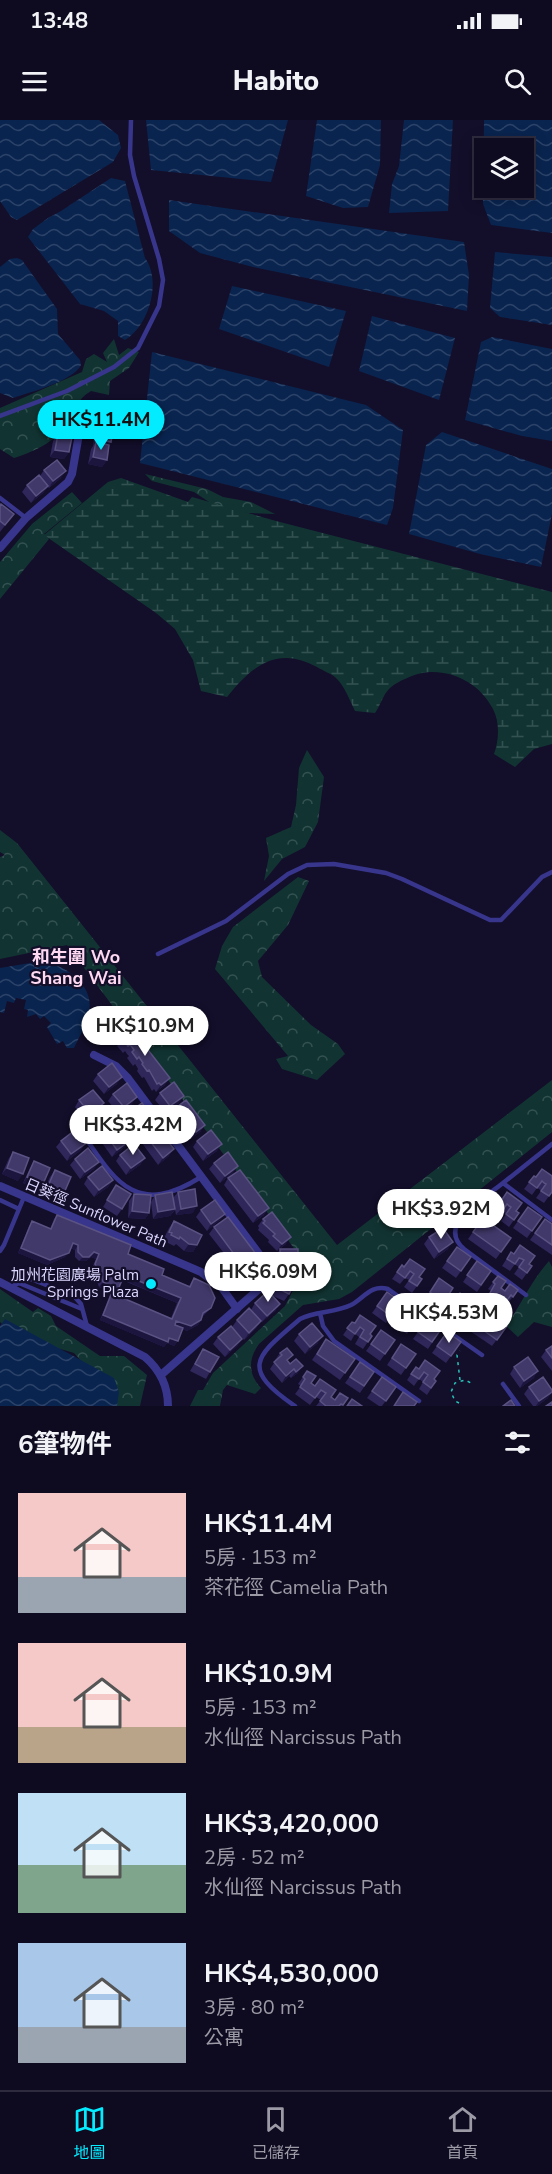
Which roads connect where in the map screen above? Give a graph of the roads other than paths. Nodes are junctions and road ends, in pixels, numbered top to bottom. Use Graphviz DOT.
graph roads {
  1 [pos="131,120"];
  2 [pos="0,416"];
  3 [pos="82,417"];
  4 [pos="0,498"];
  5 [pos="26,518"];
  6 [pos="0,548"];
  7 [pos="552,872"];
  8 [pos="158,954"];
  9 [pos="94,1055"];
  10 [pos="74,1121"];
  11 [pos="552,1144"];
  12 [pos="201,1177"];
  13 [pos="503,1183"];
  14 [pos="0,1186"];
  15 [pos="24,1197"];
  16 [pos="0,1200"];
  17 [pos="19,1209"];
  18 [pos="552,1220"];
  19 [pos="0,1251"];
  20 [pos="0,1282"];
  21 [pos="20,1283"];
  22 [pos="11,1287"];
  23 [pos="526,1295"];
  24 [pos="82,1309"];
  25 [pos="237,1309"];
  26 [pos="320,1313"];
  27 [pos="87,1326"];
  28 [pos="482,1355"];
  29 [pos="161,1375"];
  30 [pos="502,1384"];
  31 [pos="419,1401"];
  32 [pos="168,1406"];
  33 [pos="295,1406"];
  34 [pos="519,1406"];
  1 -- 2 [label="lane"];
  3 -- 5 [label="street"];
  4 -- 5 [label="lane"];
  5 -- 6 [label="street"];
  7 -- 8 [label="lane"];
  9 -- 12 [label="street"];
  10 -- 12 [label="lane"];
  11 -- 13 [label="lane"];
  12 -- 25 [label="street"];
  13 -- 18 [label="lane"];
  13 -- 23 [label="lane"];
  14 -- 15 [label="street, 日葵徑 Sunflower Path"];
  15 -- 17 [label="lane"];
  15 -- 25 [label="street, 日葵徑 Sunflower Path"];
  16 -- 17 [label="lane"];
  17 -- 19 [label="lane"];
  20 -- 22 [label="street"];
  21 -- 22 [label="lane"];
  21 -- 24 [label="lane"];
  21 -- 24 [label="lane"];
  22 -- 27 [label="street"];
  24 -- 27 [label="lane"];
  25 -- 29 [label="street"];
  26 -- 28 [label="lane"];
  26 -- 31 [label="lane"];
  26 -- 33 [label="lane"];
  27 -- 29 [label="street"];
  29 -- 32 [label="street"];
  30 -- 34 [label="lane"];
}
